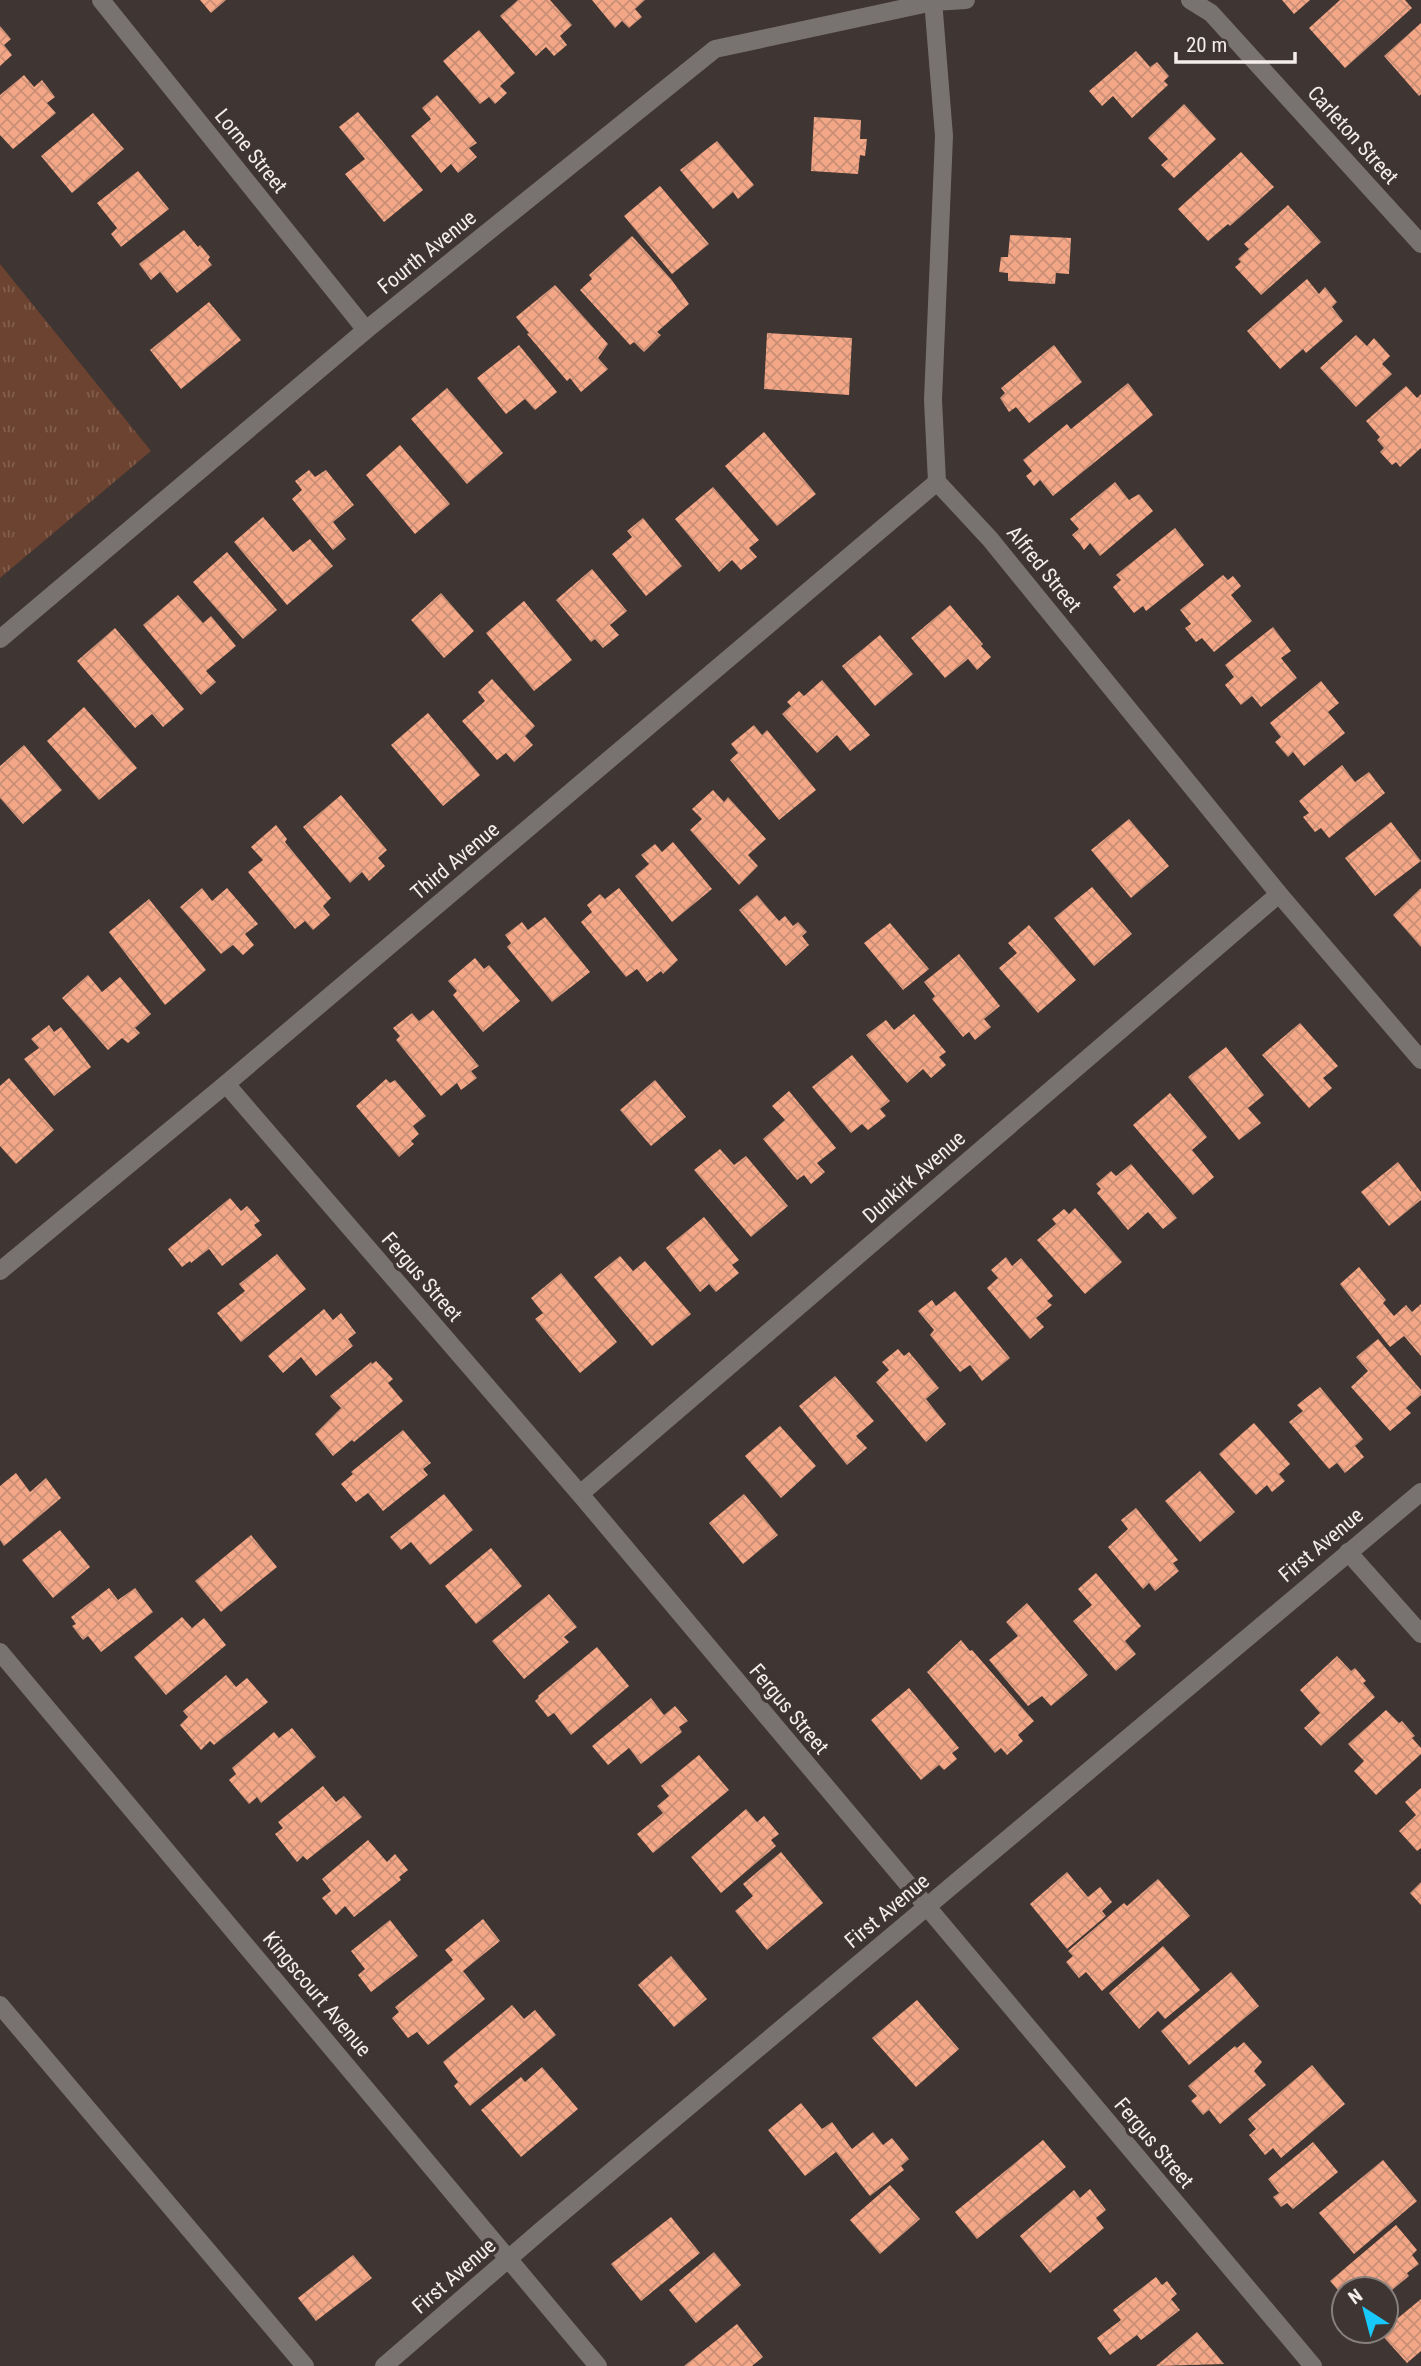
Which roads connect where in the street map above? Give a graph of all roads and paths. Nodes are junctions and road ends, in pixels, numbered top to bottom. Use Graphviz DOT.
graph roads {
  1 [pos="101,0"];
  2 [pos="966,0"];
  3 [pos="1190,0"];
  4 [pos="933,1"];
  5 [pos="1421,244"];
  6 [pos="366,330"];
  7 [pos="937,482"];
  8 [pos="0,639"];
  9 [pos="1279,894"];
  10 [pos="1421,1060"];
  11 [pos="226,1084"];
  12 [pos="0,1271"];
  13 [pos="1421,1492"];
  14 [pos="579,1494"];
  15 [pos="1348,1552"];
  16 [pos="1421,1634"];
  17 [pos="0,1652"];
  18 [pos="926,1908"];
  19 [pos="0,2005"];
  20 [pos="509,2259"];
  21 [pos="305,2366"];
  22 [pos="384,2366"];
  23 [pos="598,2366"];
  24 [pos="1313,2366"];
  1 -- 6 [label="street, Lorne Street"];
  2 -- 4 [label="street"];
  3 -- 5 [label="street, Carleton Street"];
  4 -- 6 [label="street, Fourth Avenue"];
  4 -- 7 [label="street"];
  6 -- 8 [label="street, Fourth Avenue"];
  7 -- 9 [label="street, Alfred Street"];
  7 -- 11 [label="street, Third Avenue"];
  9 -- 10 [label="street, Alfred Street"];
  9 -- 14 [label="street, Dunkirk Avenue"];
  11 -- 12 [label="street, Third Avenue"];
  11 -- 14 [label="street, Fergus Street"];
  13 -- 15 [label="street, First Avenue"];
  14 -- 18 [label="street, Fergus Street"];
  15 -- 16 [label="street"];
  15 -- 18 [label="street, First Avenue"];
  17 -- 20 [label="street, Kingscourt Avenue"];
  18 -- 20 [label="street, First Avenue"];
  18 -- 24 [label="street, Fergus Street"];
  19 -- 21 [label="street"];
  20 -- 22 [label="street, First Avenue"];
  20 -- 23 [label="street, Kingscourt Avenue"];
}
